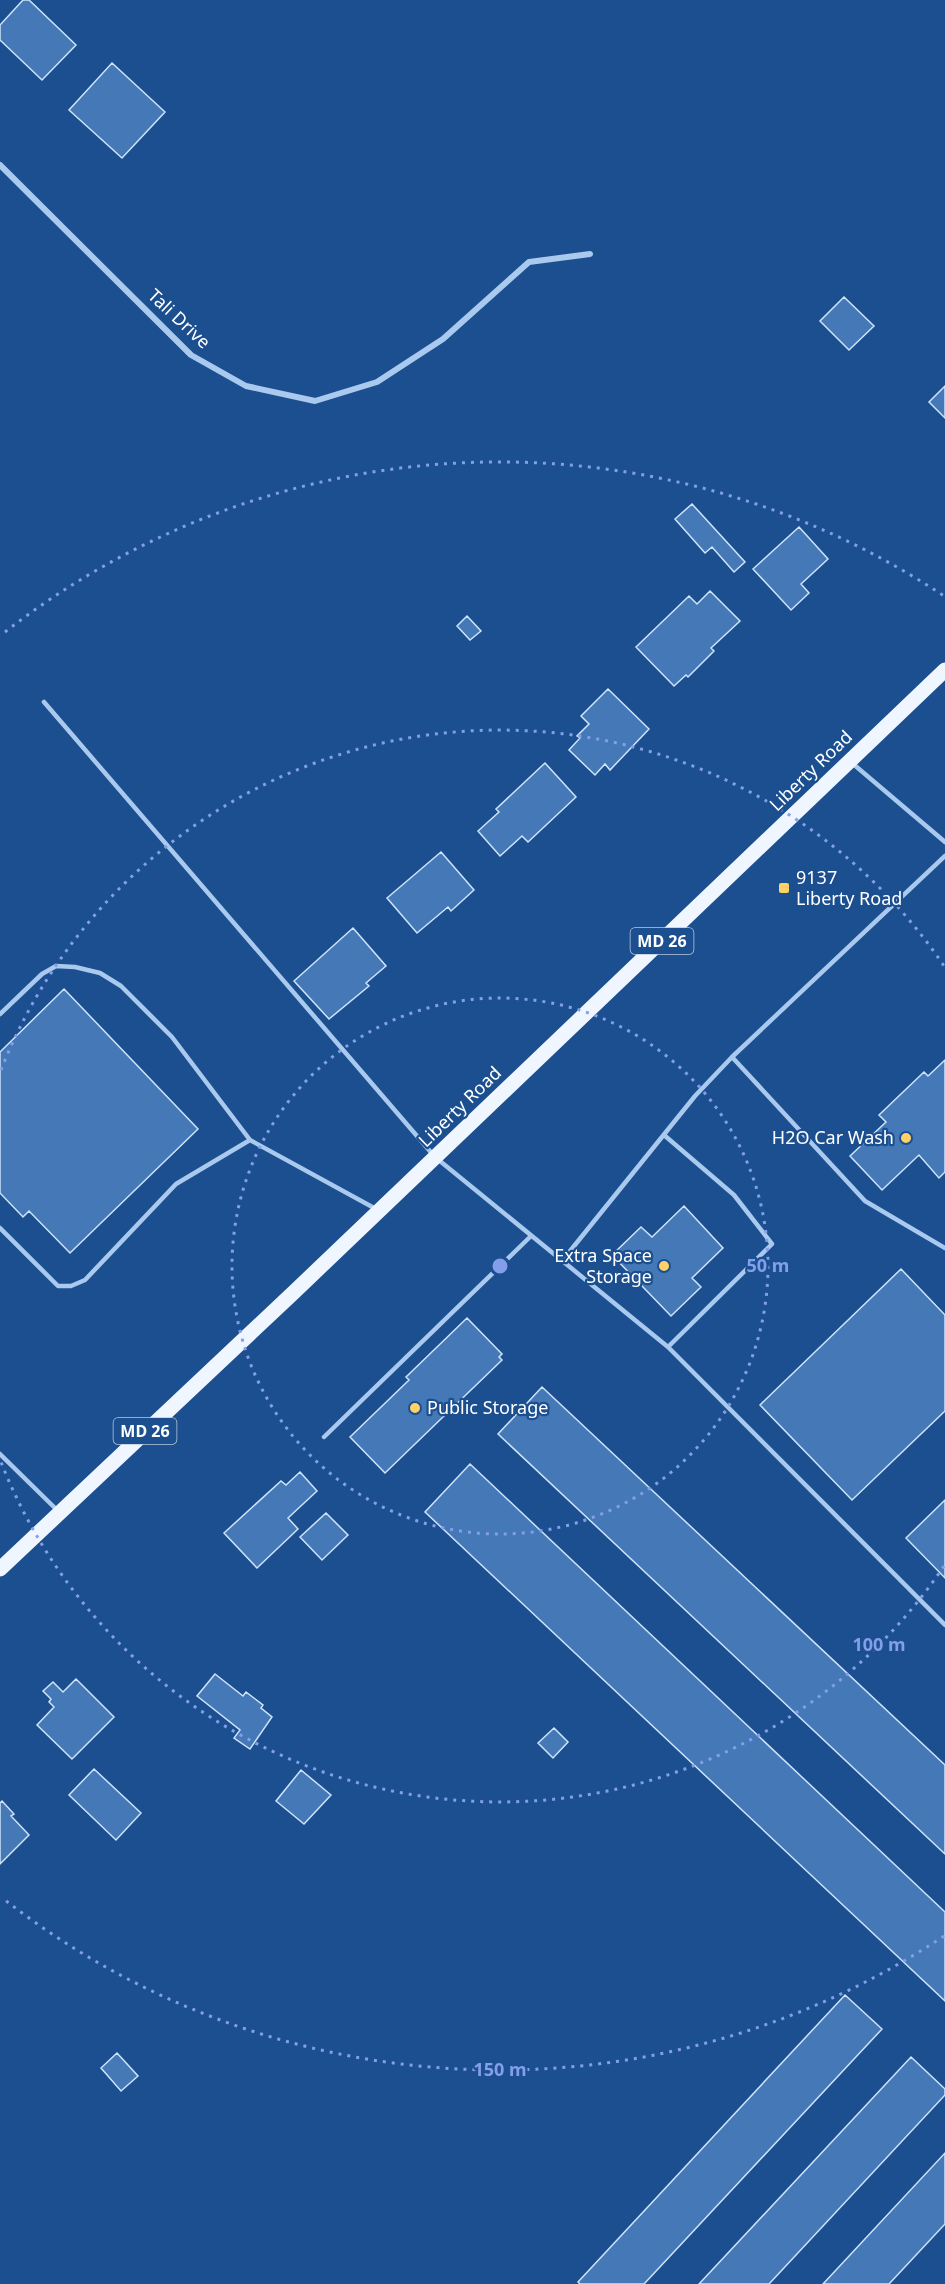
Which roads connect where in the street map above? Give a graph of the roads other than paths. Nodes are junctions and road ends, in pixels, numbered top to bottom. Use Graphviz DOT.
graph roads {
  1 [pos="0,165"];
  2 [pos="590,254"];
  3 [pos="945,670"];
  4 [pos="44,702"];
  5 [pos="850,761"];
  6 [pos="945,842"];
  7 [pos="945,856"];
  8 [pos="0,1014"];
  9 [pos="732,1057"];
  10 [pos="664,1135"];
  11 [pos="250,1140"];
  12 [pos="435,1157"];
  13 [pos="379,1211"];
  14 [pos="0,1228"];
  15 [pos="531,1236"];
  16 [pos="945,1248"];
  17 [pos="562,1261"];
  18 [pos="668,1347"];
  19 [pos="324,1437"];
  20 [pos="0,1454"];
  21 [pos="59,1512"];
  22 [pos="0,1569"];
  23 [pos="945,1625"];
  1 -- 2 [label="street, Tali Drive"];
  3 -- 5 [label="main road, Liberty Road / MD 26"];
  4 -- 12 [label="lane"];
  5 -- 6 [label="lane"];
  5 -- 12 [label="main road, Liberty Road / MD 26"];
  7 -- 9 [label="lane"];
  8 -- 11 [label="lane"];
  9 -- 10 [label="lane"];
  9 -- 16 [label="lane"];
  10 -- 17 [label="lane"];
  10 -- 18 [label="lane"];
  11 -- 13 [label="lane"];
  11 -- 14 [label="lane"];
  12 -- 13 [label="main road, Liberty Road / MD 26"];
  12 -- 15 [label="lane"];
  13 -- 21 [label="main road, Liberty Road / MD 26"];
  15 -- 17 [label="lane"];
  15 -- 19 [label="lane"];
  17 -- 18 [label="lane"];
  18 -- 23 [label="lane"];
  20 -- 21 [label="lane"];
  21 -- 22 [label="main road, Liberty Road / MD 26"];
}
